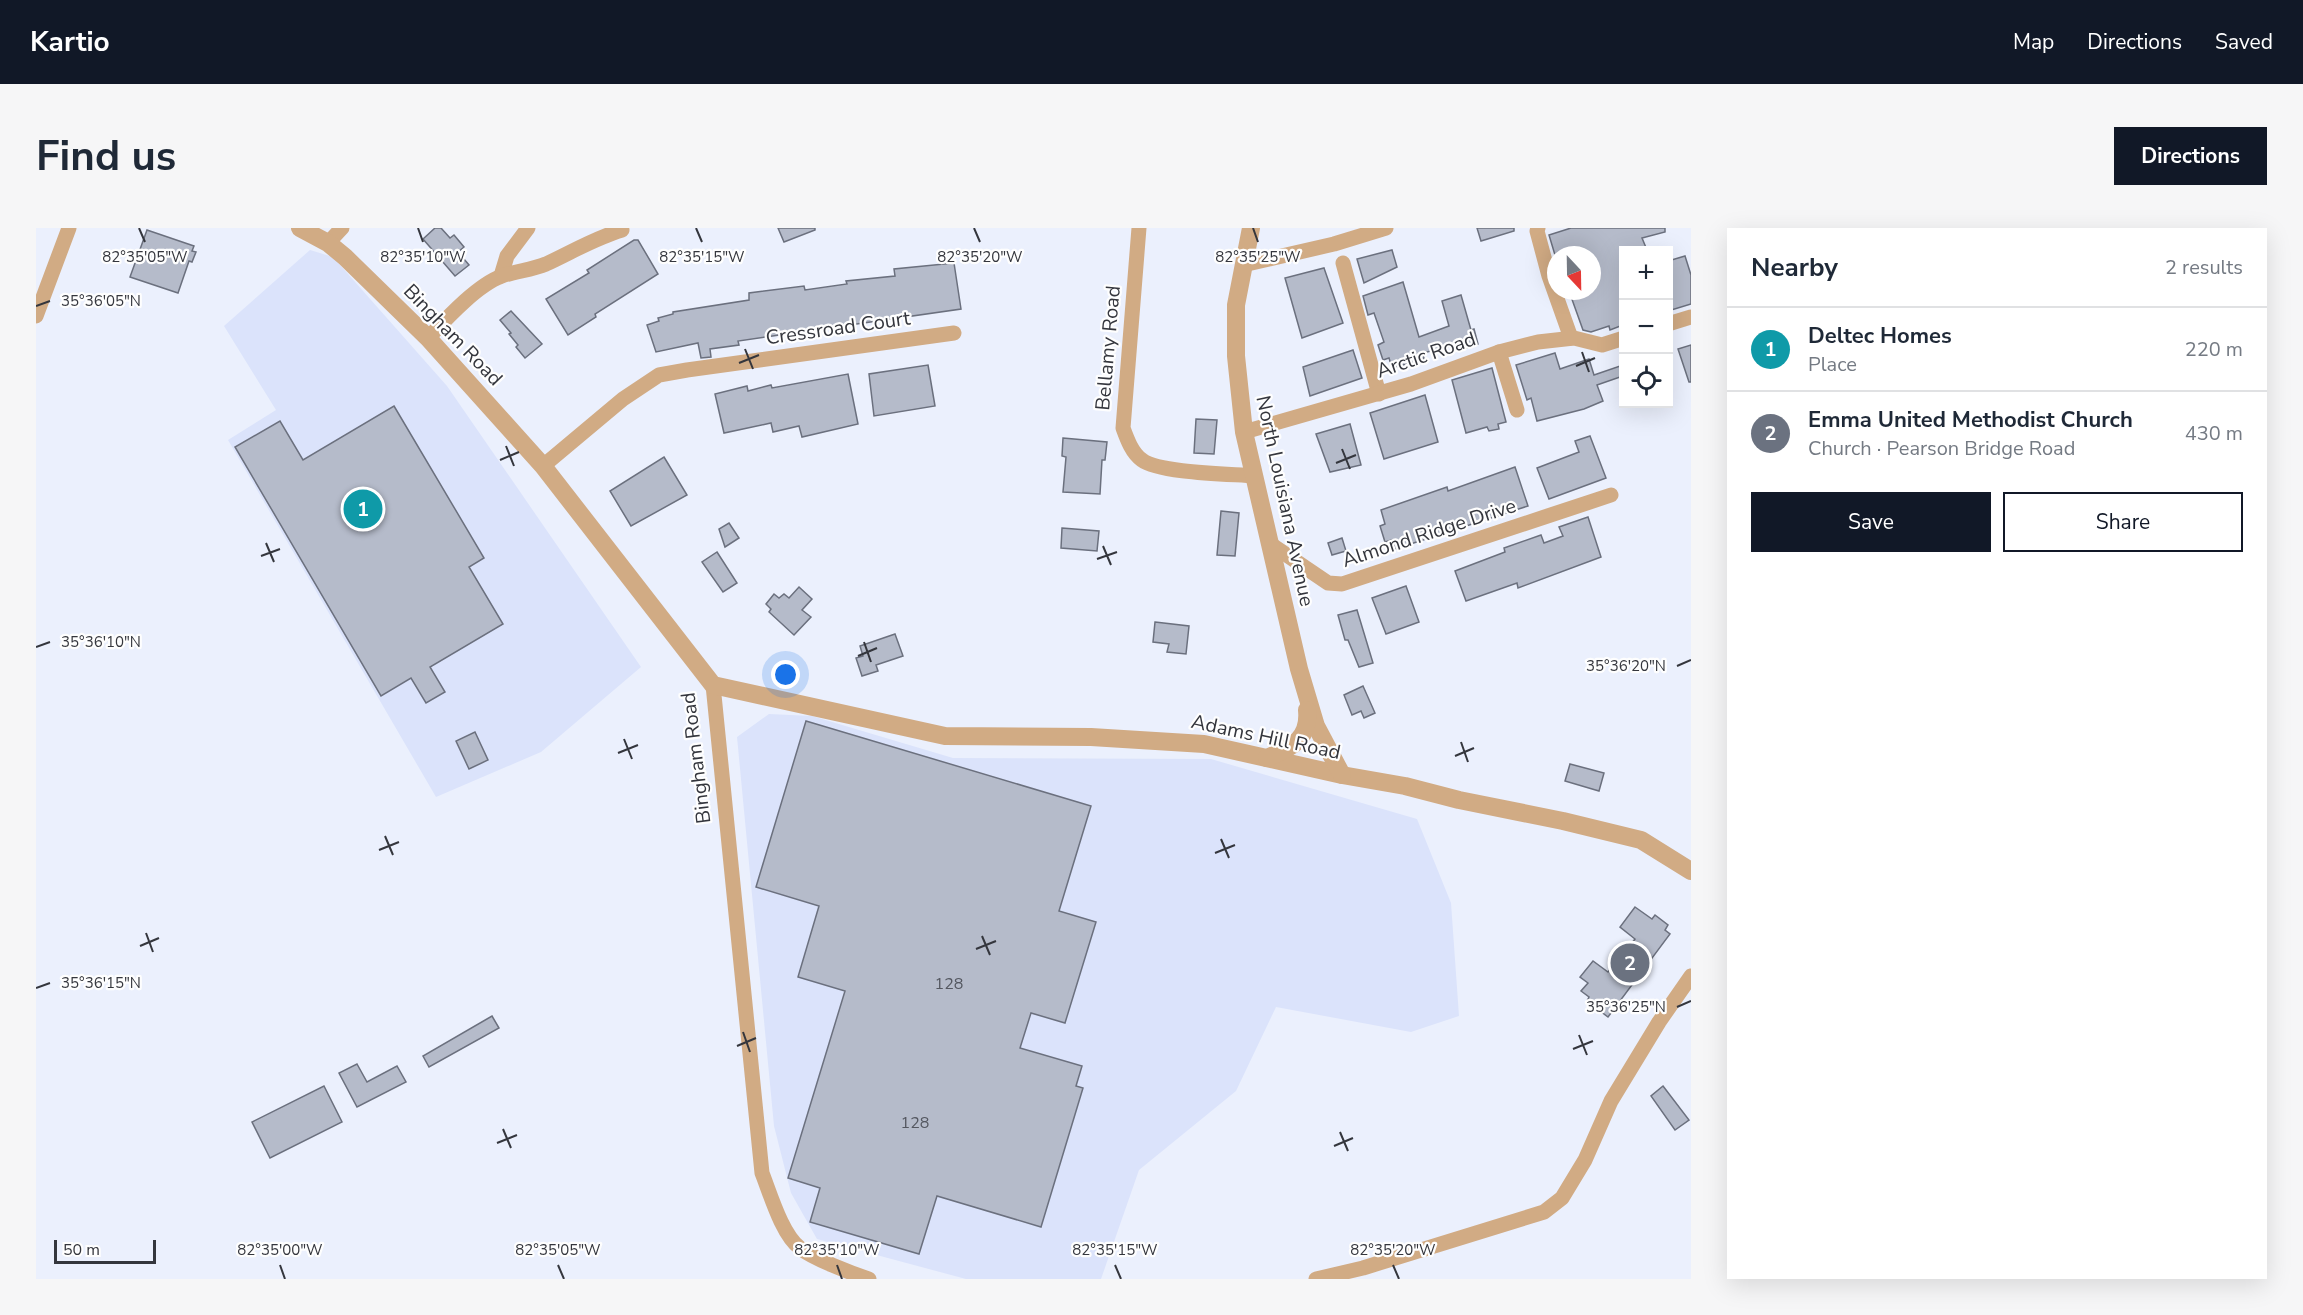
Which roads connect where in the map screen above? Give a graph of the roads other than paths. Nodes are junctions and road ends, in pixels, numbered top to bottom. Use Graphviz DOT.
graph roads {
  1 [pos="69,228"];
  2 [pos="300,228"];
  3 [pos="342,228"];
  4 [pos="528,228"];
  5 [pos="1139,228"];
  6 [pos="1251,228"];
  7 [pos="1386,228"];
  8 [pos="1538,228"];
  9 [pos="622,230"];
  10 [pos="328,243"];
  11 [pos="1343,263"];
  12 [pos="1243,265"];
  13 [pos="501,276"];
  14 [pos="36,316"];
  15 [pos="1691,317"];
  16 [pos="1673,322"];
  17 [pos="954,333"];
  18 [pos="428,338"];
  19 [pos="1571,338"];
  20 [pos="1619,339"];
  21 [pos="1499,352"];
  22 [pos="1379,394"];
  23 [pos="1517,410"];
  24 [pos="1244,432"];
  25 [pos="543,466"];
  26 [pos="1254,476"];
  27 [pos="1611,495"];
  28 [pos="1269,543"];
  29 [pos="713,685"];
  30 [pos="1306,693"];
  31 [pos="1267,758"];
  32 [pos="1342,775"];
  33 [pos="1691,871"];
  34 [pos="1691,976"];
  35 [pos="1366,1273"];
  36 [pos="869,1279"];
  37 [pos="1316,1279"];
  1 -- 14 [label="street"];
  2 -- 10 [label="street, Bingham Road"];
  3 -- 10 [label="street"];
  4 -- 13 [label="street"];
  5 -- 26 [label="street, Bellamy Road"];
  6 -- 12 [label="street, North Louisiana Avenue"];
  7 -- 12 [label="street"];
  8 -- 19 [label="street"];
  9 -- 13 [label="street"];
  10 -- 18 [label="street, Bingham Road"];
  11 -- 22 [label="street"];
  12 -- 24 [label="street, North Louisiana Avenue"];
  13 -- 18 [label="street"];
  15 -- 16 [label="street"];
  17 -- 25 [label="street, Cressroad Court"];
  18 -- 25 [label="street, Bingham Road"];
  19 -- 20 [label="street, Arctic Road"];
  19 -- 21 [label="street, Arctic Road"];
  21 -- 22 [label="street, Arctic Road"];
  21 -- 23 [label="street"];
  22 -- 24 [label="street, Arctic Road"];
  24 -- 26 [label="street, North Louisiana Avenue"];
  25 -- 29 [label="street, Bingham Road"];
  26 -- 28 [label="street, North Louisiana Avenue"];
  27 -- 28 [label="street, Almond Ridge Drive"];
  28 -- 30 [label="street, North Louisiana Avenue"];
  29 -- 31 [label="street, Adams Hill Road"];
  29 -- 36 [label="street, Bingham Road"];
  30 -- 31 [label="street"];
  30 -- 32 [label="street, North Louisiana Avenue"];
  31 -- 32 [label="street, Adams Hill Road"];
  32 -- 33 [label="street, Adams Hill Road"];
  34 -- 35 [label="street"];
  35 -- 37 [label="street"];
}
